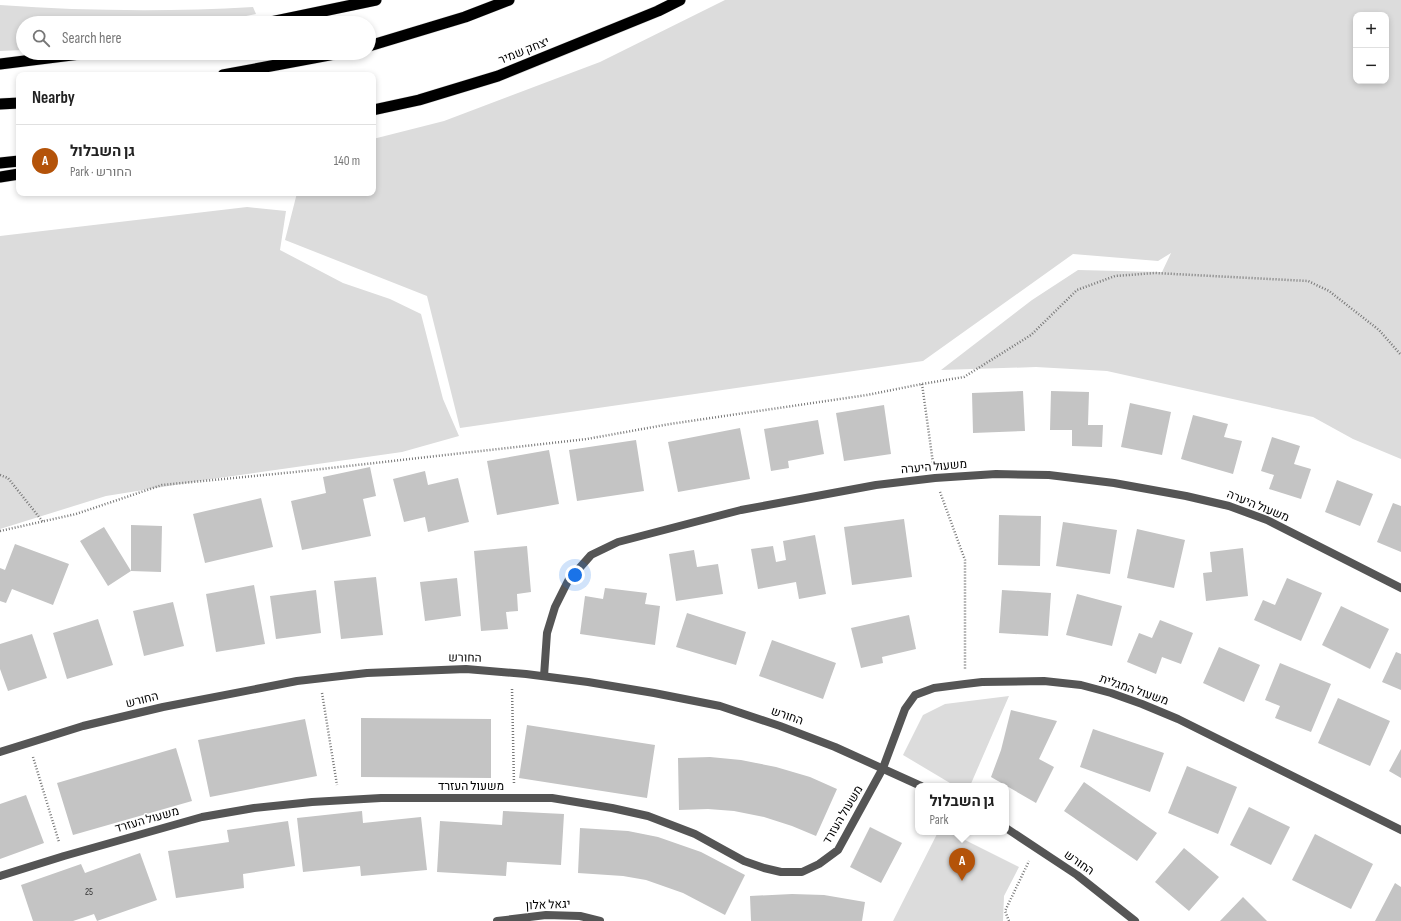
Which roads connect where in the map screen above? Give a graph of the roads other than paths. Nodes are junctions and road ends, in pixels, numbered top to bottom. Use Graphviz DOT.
graph roads {
  1 [pos="376,0"];
  2 [pos="509,0"];
  3 [pos="680,0"];
  4 [pos="299,16"];
  5 [pos="376,44"];
  6 [pos="32,60"];
  7 [pos="303,60"];
  8 [pos="0,64"];
  9 [pos="239,72"];
  10 [pos="16,103"];
  11 [pos="0,104"];
  12 [pos="376,109"];
  13 [pos="16,161"];
  14 [pos="0,163"];
  15 [pos="16,174"];
  16 [pos="0,177"];
  17 [pos="1401,588"];
  18 [pos="544,676"];
  19 [pos="0,752"];
  20 [pos="883,768"];
  21 [pos="915,783"];
  22 [pos="1009,830"];
  23 [pos="1401,830"];
  24 [pos="0,876"];
  25 [pos="497,921"];
  26 [pos="600,921"];
  27 [pos="1135,921"];
  1 -- 4 [label="highway"];
  2 -- 5 [label="highway"];
  3 -- 12 [label="highway, יצחק שמיר"];
  6 -- 8 [label="highway"];
  7 -- 9 [label="highway"];
  10 -- 11 [label="highway"];
  13 -- 14 [label="highway"];
  15 -- 16 [label="highway"];
  17 -- 18 [label="street, משעול היערה"];
  18 -- 19 [label="street, החורש"];
  18 -- 20 [label="street, החורש"];
  20 -- 21 [label="street, החורש"];
  20 -- 23 [label="street, משעול המגלית"];
  20 -- 24 [label="street, משעול העזרד"];
  22 -- 27 [label="street, החורש"];
  25 -- 26 [label="street, יגאל אלון"];
}
